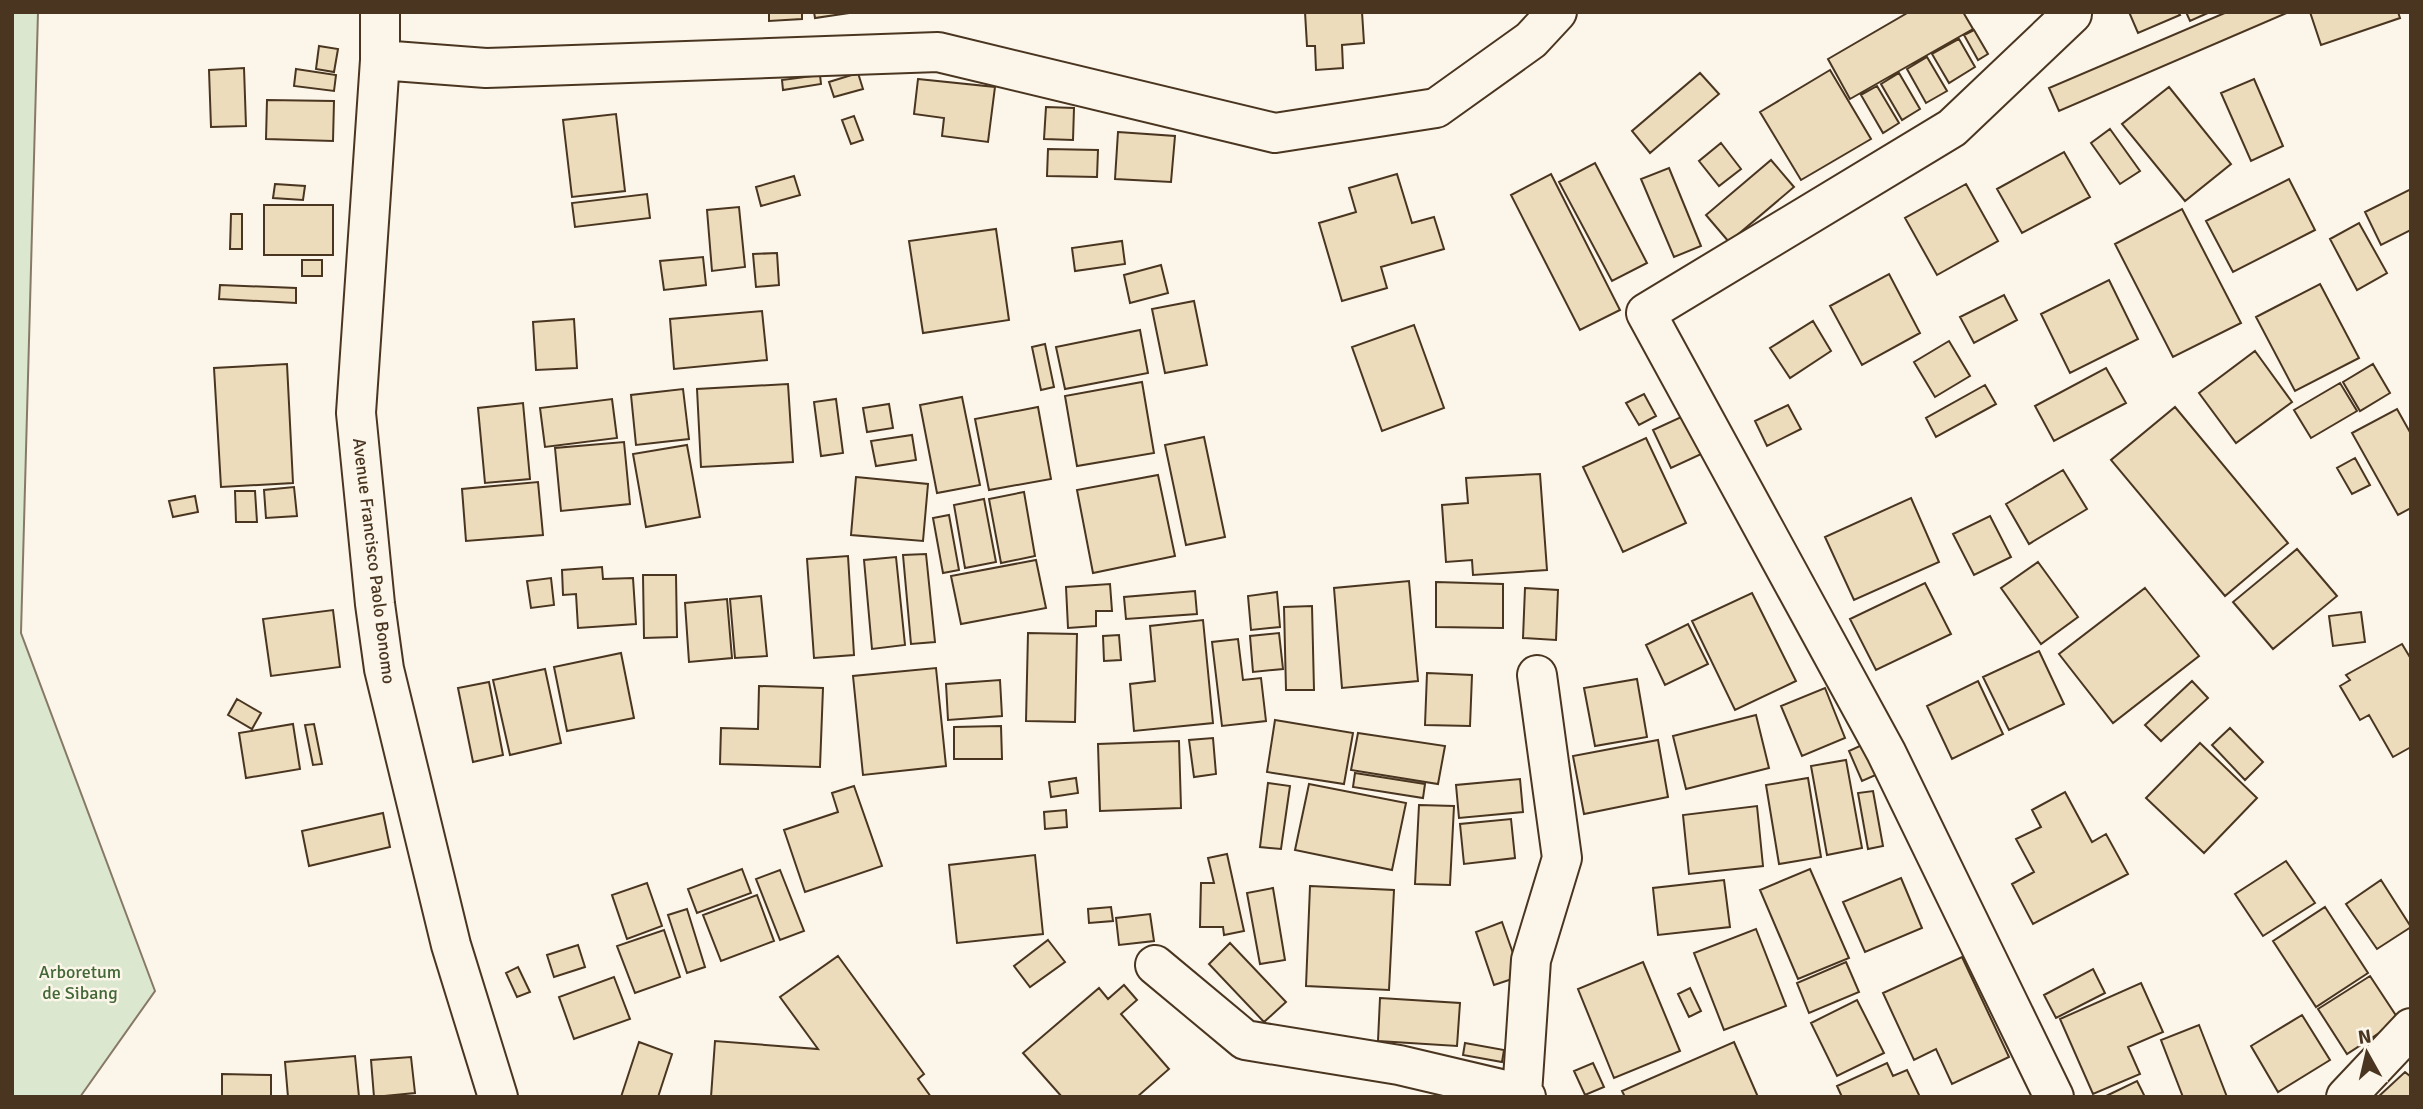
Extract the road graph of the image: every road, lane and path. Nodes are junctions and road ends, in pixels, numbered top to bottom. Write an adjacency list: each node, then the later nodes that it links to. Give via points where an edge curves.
1 (380, 12): 4 (street, Avenue Francisco Paolo Bonomo)
2 (1557, 12): 4 (street, via 1531,40 1436,108 1275,133 939,52 486,68)
3 (2072, 14): 10 (street, via 1952,128 1646,313 1886,752)
4 (380, 60): 9 (street, Avenue Francisco Paolo Bonomo, via 356,413 375,604 384,670 451,945)
5 (1537, 675): 8 (street, via 1562,858 1531,960)
6 (1155, 965): 8 (street, via 1245,1040 1399,1065)
7 (2411, 1028): 11 (street)
8 (1524, 1096)
9 (498, 1097)
10 (2054, 1097)
11 (2347, 1097)

